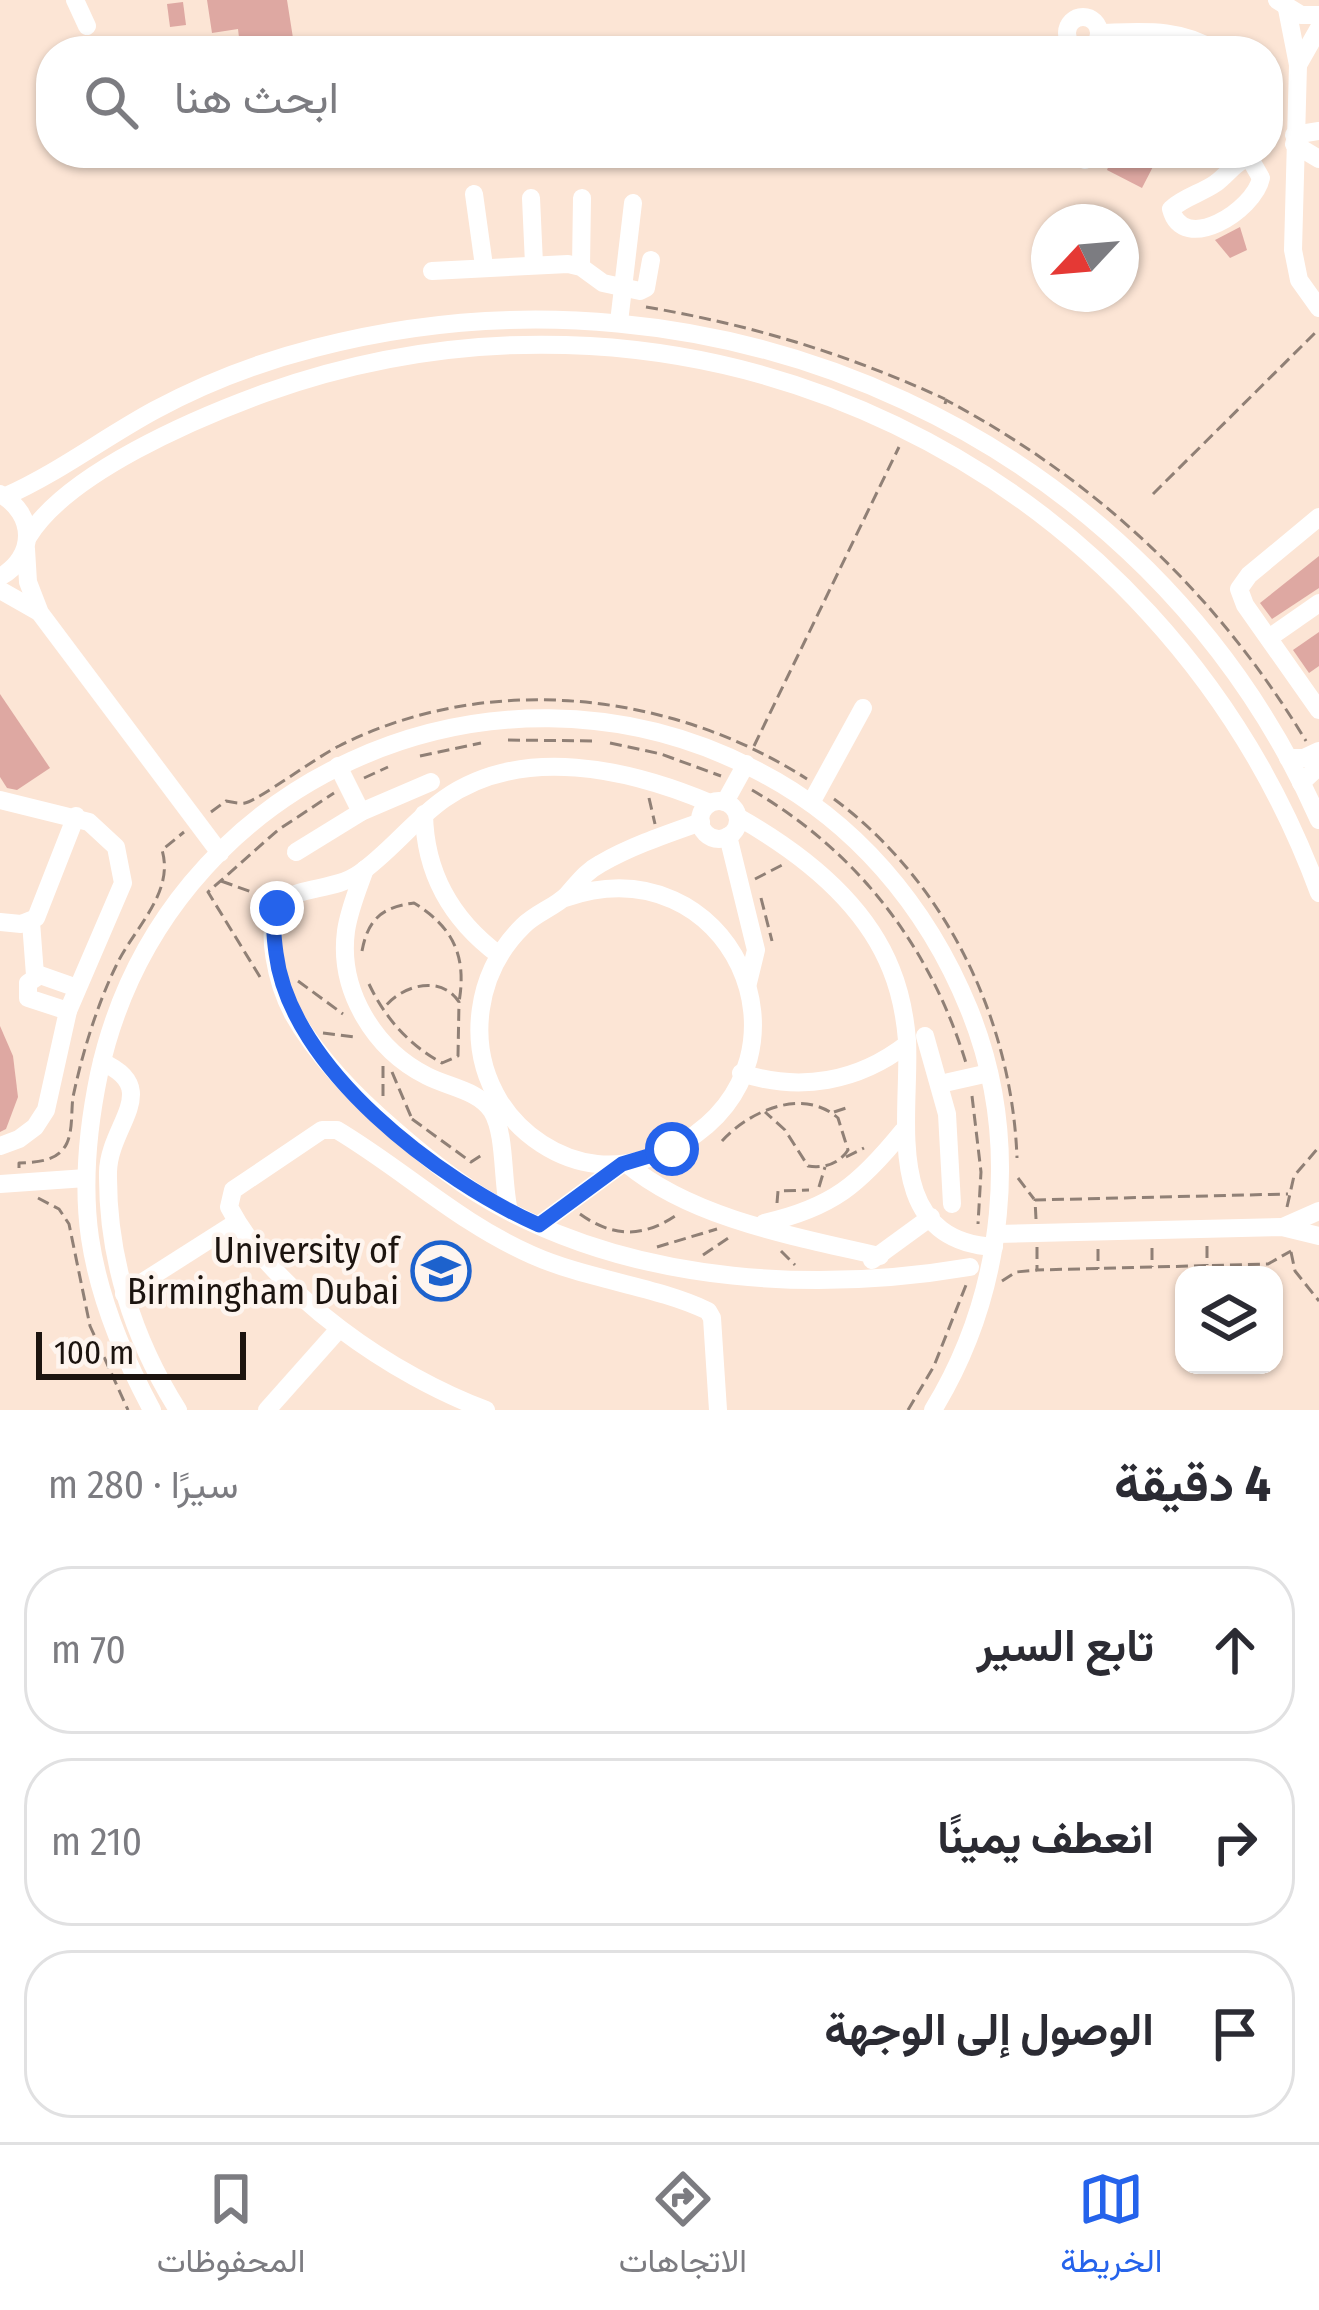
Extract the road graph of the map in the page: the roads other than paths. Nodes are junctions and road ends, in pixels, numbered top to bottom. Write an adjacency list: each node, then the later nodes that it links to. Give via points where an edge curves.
1 (75, 0): 6 (street)
2 (1266, 0): 3 (street)
3 (1281, 3): 5 (street); 12 (street)
4 (1083, 9): 8 (street); 9 (street)
5 (1319, 15)
6 (87, 26)
7 (1319, 28): 12 (street)
8 (1099, 33): 10 (street); 11 (street)
9 (1069, 36)
10 (1097, 36)
11 (1182, 36)
12 (1298, 65): 14 (street)
13 (1319, 131): 14 (street)
14 (1294, 140): 15 (street); 18 (street)
15 (1319, 159): 18 (street)
16 (1230, 168): 17 (street, via 1175,203 1177,223 1206,227 1246,205 1261,178)
17 (1256, 168)
18 (1294, 169): 29 (street, via 1295,265)
19 (474, 194): 25 (street)
20 (531, 198): 24 (street)
21 (582, 198): 26 (street)
22 (637, 204): 28 (street)
23 (651, 260): 28 (street, via 646,288)
24 (534, 264): 25 (street); 26 (street)
25 (484, 266): 27 (street)
26 (581, 267): 28 (street)
27 (432, 271)
28 (627, 290): 30 (street)
29 (1319, 308)
30 (619, 322): 31 (street, via 482,320 313,348 195,390); 45 (street, via 812,362 995,449 1080,509 1157,580 1228,664)
31 (3, 495): 33 (street, via 18,506)
32 (1319, 518): 38 (street, via 1243,581 1240,597)
33 (27, 543): 34 (street); 37 (street, via 28,582); 63 (street, via 50,508 98,475 214,413 339,371 537,346 705,361 804,388 914,433 1047,517 1107,568 1214,691 1262,767)
34 (0, 578)
35 (0, 590): 37 (street)
36 (1319, 603): 38 (street)
37 (40, 613): 61 (street)
38 (1269, 638): 40 (street)
39 (1319, 672): 40 (street)
40 (1300, 684): 42 (street)
41 (863, 708): 51 (street)
42 (1319, 710)
43 (1319, 751): 45 (street)
44 (749, 756): 46 (street, via 631,725 548,716 464,724); 51 (street); 53 (street)
45 (1288, 758): 49 (street)
46 (338, 766): 54 (street); 61 (street, via 266,811)
47 (1319, 766): 49 (street)
48 (430, 782): 54 (street)
49 (1301, 783): 57 (street)
50 (0, 785): 52 (street)
51 (816, 796): 75 (street, via 930,929)
52 (6, 802): 56 (street)
53 (724, 807): 55 (street, via 584,768 521,770 460,788); 58 (street); 59 (street, via 736,828); 72 (street, via 799,856 848,902 879,944)
54 (361, 812): 60 (street)
55 (424, 814): 62 (street); 67 (street, via 426,847 446,899)
56 (76, 816): 66 (street); 70 (street, via 116,848 123,884)
57 (1319, 820)
58 (701, 821): 59 (street, via 710,836); 64 (street, via 595,867)
59 (728, 836): 69 (street, via 756,950)
60 (296, 852)
61 (220, 853): 73 (street, via 163,921)
62 (365, 869): 83 (street, via 345,934 350,982 379,1039 424,1075 489,1108 498,1126); 83 (street, via 282,901 274,916 289,1005 338,1075 388,1124)
63 (1319, 893)
64 (565, 898): 67 (street, via 528,921); 69 (street, via 626,887 666,895 718,929)
65 (0, 922): 66 (street)
66 (31, 922): 68 (street)
67 (499, 955): 79 (street, via 479,1022 483,1062 499,1099 545,1146 582,1161)
68 (35, 975): 70 (street); 71 (street, via 26,996)
69 (748, 982): 74 (street, via 752,1019)
70 (77, 988): 71 (street)
71 (68, 1011): 78 (street, via 46,1110 19,1139)
72 (916, 1040): 74 (street, via 868,1069 824,1082); 76 (street); 77 (street)
73 (102, 1062): 80 (street); 97 (street, via 132,1087 108,1171)
74 (741, 1073): 79 (street, via 695,1135)
75 (989, 1073): 76 (street); 92 (street, via 1000,1181)
76 (940, 1084): 82 (street)
77 (903, 1131): 85 (street, via 910,1177); 87 (street, via 846,1193 782,1220)
78 (0, 1146)
79 (624, 1164): 87 (street, via 690,1204); 88 (street)
80 (86, 1178): 81 (street); 99 (street, via 98,1278)
81 (17, 1188)
82 (952, 1204)
83 (503, 1208): 88 (street); 90 (street)
84 (1319, 1211): 89 (street)
85 (931, 1217): 92 (street, via 955,1240); 93 (street)
86 (238, 1222): 90 (street, via 229,1207 232,1190 329,1129); 97 (street); 98 (street)
87 (750, 1222): 93 (street)
88 (541, 1226): 94 (street); 96 (street, via 680,1267)
89 (1285, 1227): 91 (street); 92 (street)
90 (485, 1233): 94 (street)
91 (1319, 1236)
92 (988, 1242): 95 (street)
93 (880, 1256): 96 (street)
94 (535, 1257): 103 (street, via 708,1311)
95 (975, 1277): 96 (street); 104 (street, via 966,1348)
96 (820, 1279)
97 (124, 1294): 100 (street)
98 (339, 1329): 101 (street); 102 (street, via 404,1372)
99 (152, 1410)
100 (178, 1410)
101 (267, 1410)
102 (486, 1410)
103 (718, 1410)
104 (933, 1410)

